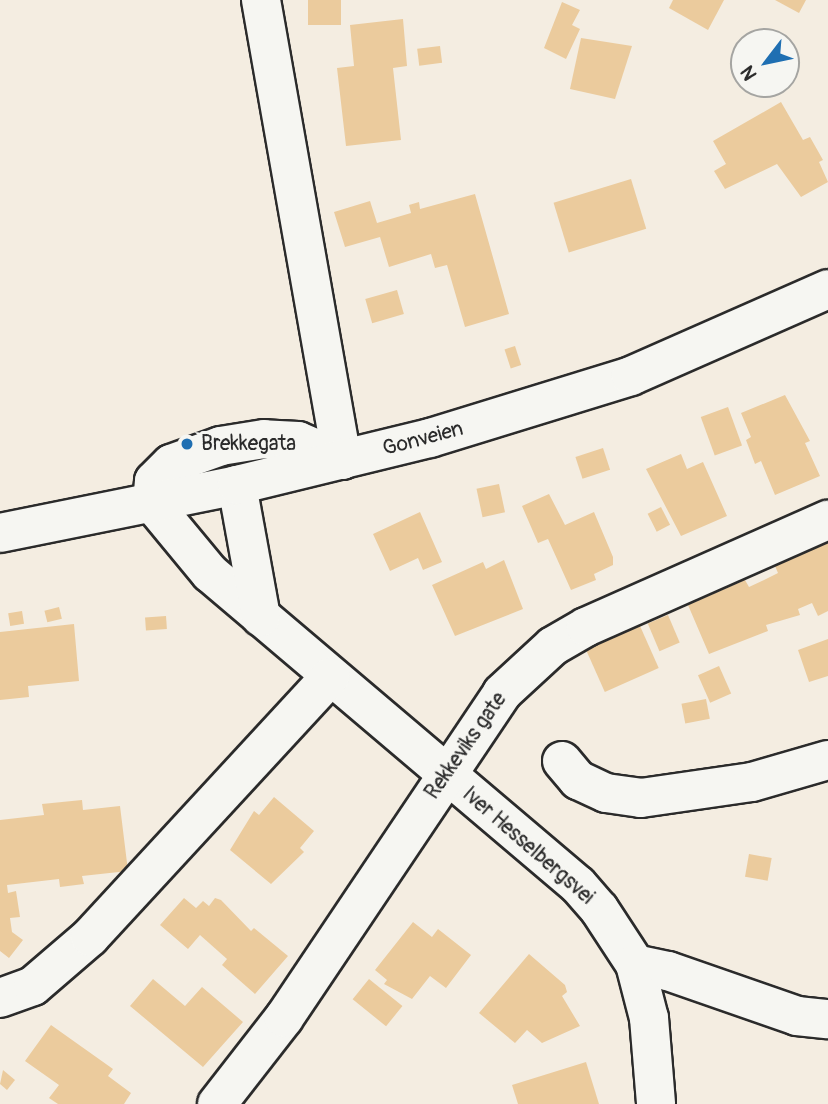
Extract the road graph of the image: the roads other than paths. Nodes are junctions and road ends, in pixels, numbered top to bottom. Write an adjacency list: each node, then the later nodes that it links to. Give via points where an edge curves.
1 (261, 0): 3 (street)
2 (828, 289): 3 (street, Gonveien, via 631,376)
3 (342, 460): 4 (street, Gonveien); 5 (street, via 298,441 264,439 221,446 171,464 154,481)
4 (237, 485): 5 (street, Gonveien); 8 (street)
5 (152, 503): 7 (street, Gonveien); 8 (street, Iver Hesselbergsvei, via 210,573)
6 (828, 520): 12 (street, Rekkeviks gate, via 553,646 502,693)
7 (0, 533)
8 (261, 617): 9 (street, Iver Hesselbergsvei)
9 (330, 677): 12 (street, Iver Hesselbergsvei); 14 (street, via 90,937 33,986)
10 (828, 760): 11 (street, via 752,782 641,798 606,793 578,780)
11 (562, 761)
12 (445, 773): 13 (street, Iver Hesselbergsvei, via 578,886); 16 (street, Rekkeviks gate, via 299,997)
13 (635, 964): 15 (street, via 785,1012); 17 (street, Iver Hesselbergsvei, via 649,1017)
14 (0, 998)
15 (828, 1019)
16 (217, 1104)
17 (656, 1104)

